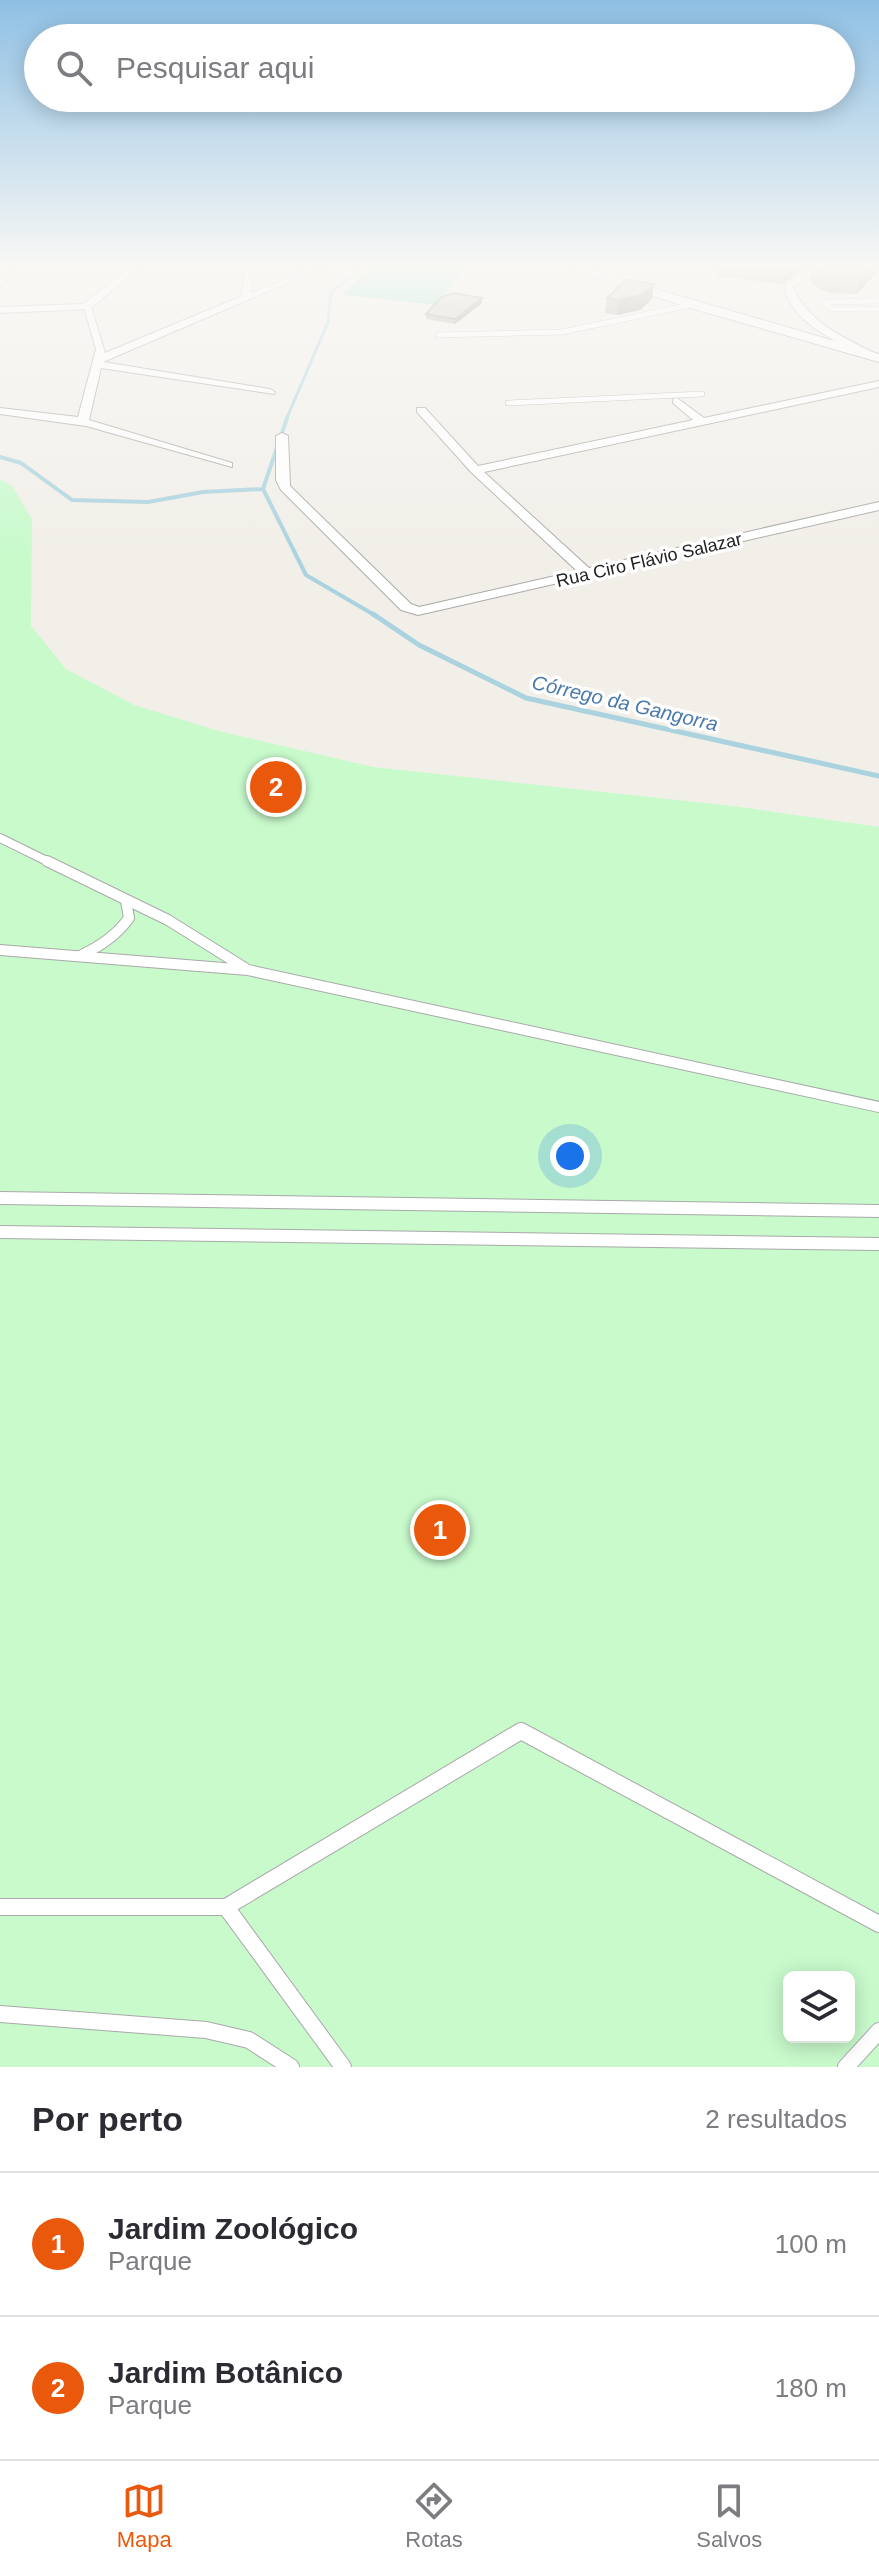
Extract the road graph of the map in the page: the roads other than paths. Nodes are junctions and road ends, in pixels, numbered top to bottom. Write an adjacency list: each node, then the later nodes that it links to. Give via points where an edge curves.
1 (97, 362): 3 (street); 9 (street)
2 (879, 384): 10 (street)
3 (270, 392)
4 (702, 394): 5 (lane)
5 (674, 398): 6 (lane); 10 (street)
6 (508, 403)
7 (421, 410): 13 (street)
8 (0, 411): 9 (street)
9 (83, 420): 12 (street)
10 (701, 421): 13 (street)
11 (282, 436): 15 (street, Rua Ciro Flávio Salazar, via 285,487 406,607 418,611)
12 (228, 465)
13 (475, 470): 15 (street)
14 (879, 506): 15 (street, Rua Ciro Flávio Salazar)
15 (589, 575)
16 (0, 838): 17 (lane)
17 (126, 901): 19 (lane, via 129,918 121,930); 20 (lane, via 168,920)
18 (0, 950): 19 (lane)
19 (79, 956): 20 (lane)
20 (248, 970): 21 (lane)
21 (879, 1107)
22 (0, 1198): 23 (lane)
23 (879, 1211)
24 (0, 1232): 25 (lane)
25 (879, 1244)
26 (0, 1907): 27 (lane)
27 (226, 1907): 28 (lane, via 521,1731); 32 (lane)
28 (879, 1924)
29 (0, 2014): 31 (lane, via 206,2030 249,2040)
30 (879, 2031): 33 (lane)
31 (291, 2067)
32 (343, 2067)
33 (846, 2067)

